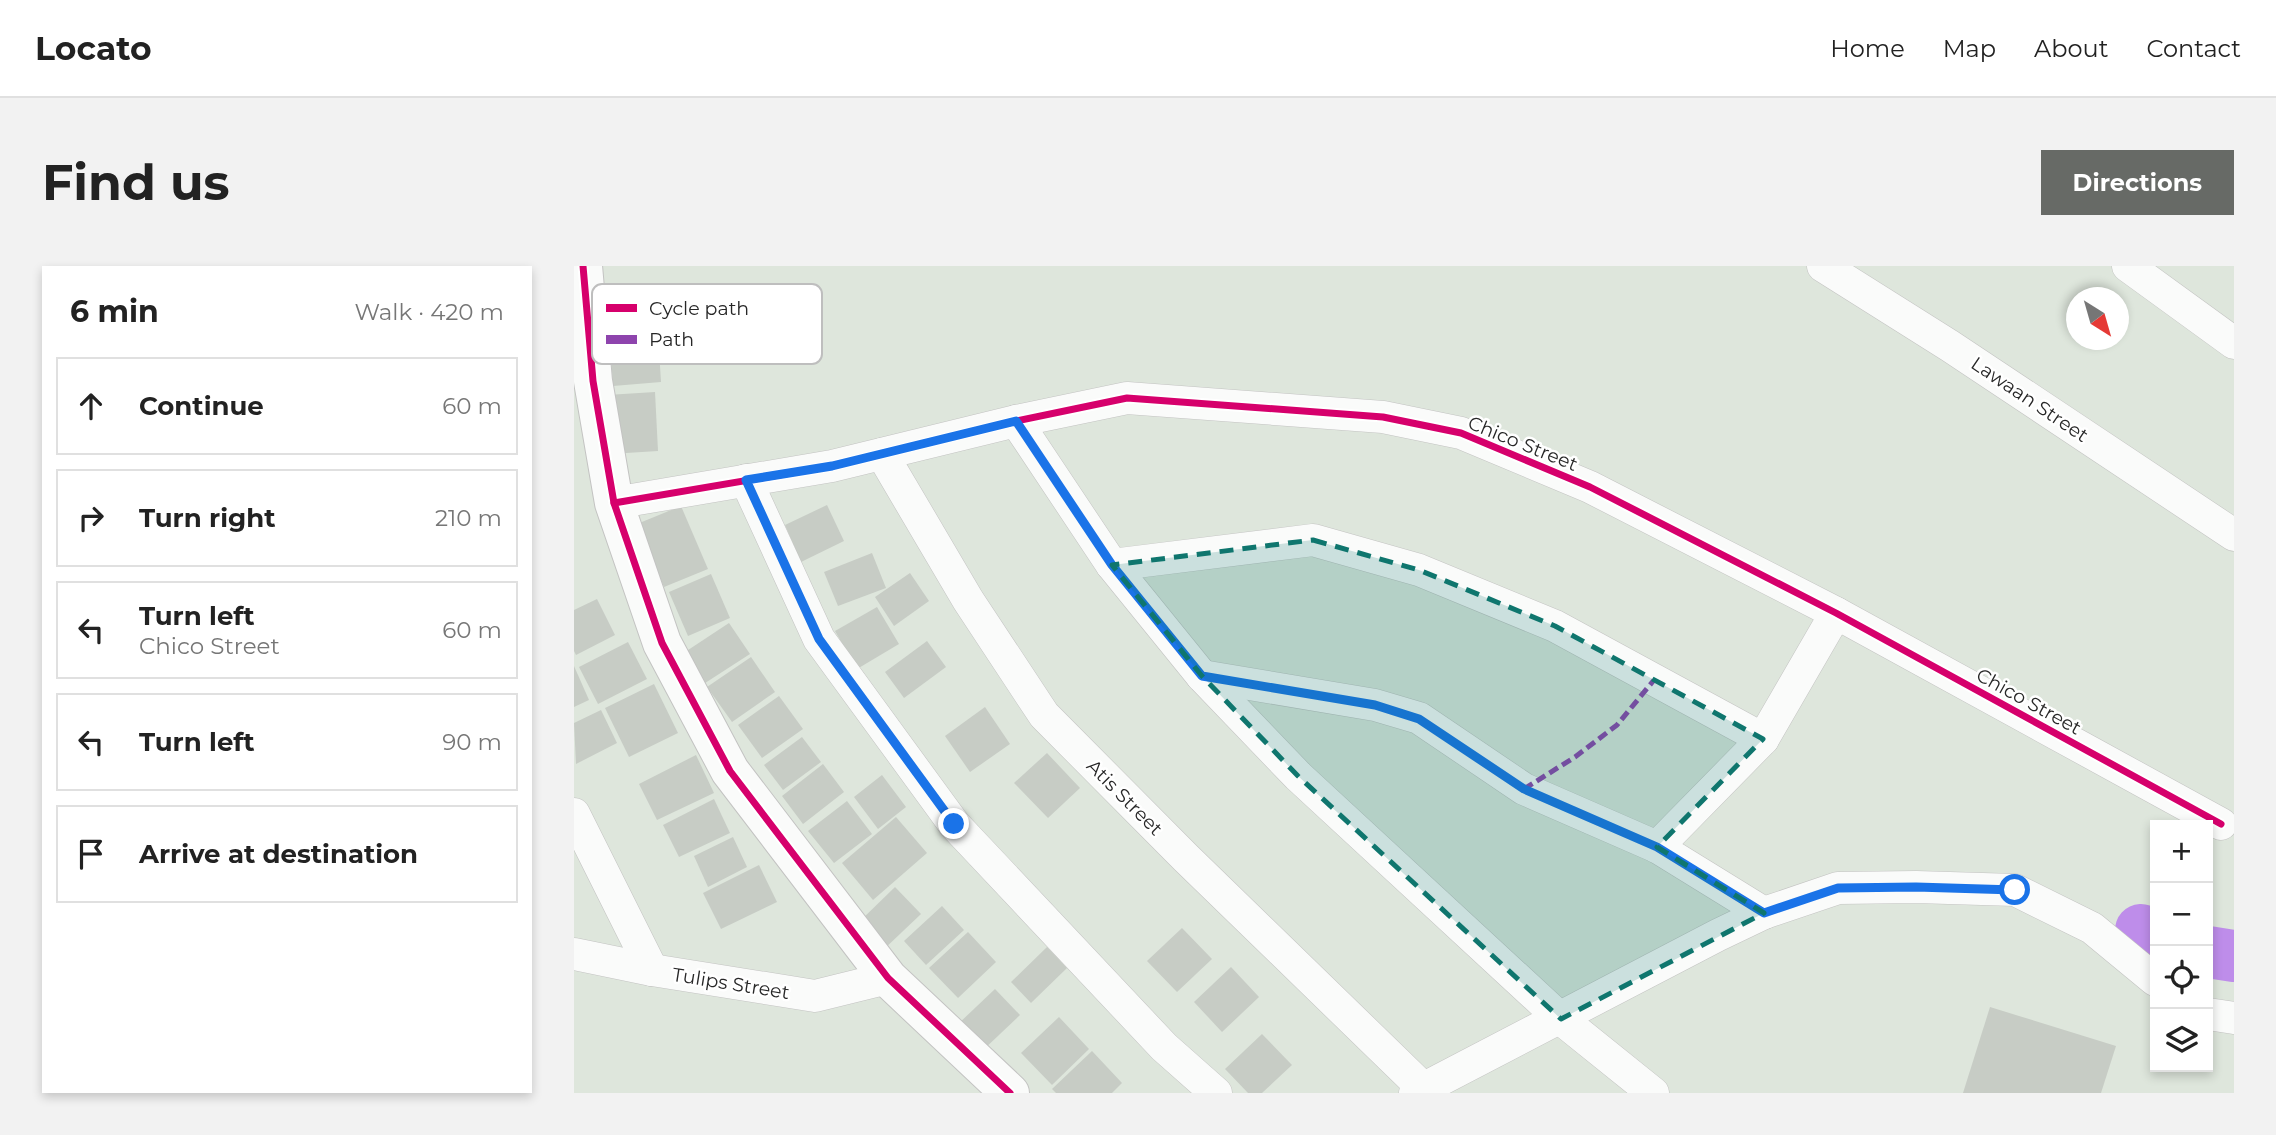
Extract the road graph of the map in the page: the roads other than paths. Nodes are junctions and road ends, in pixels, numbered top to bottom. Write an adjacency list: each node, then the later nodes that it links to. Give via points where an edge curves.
1 (583, 266): 5 (street)
2 (1823, 266): 10 (street, Lawaan Street)
3 (2128, 266): 4 (street)
4 (2234, 343)
5 (583, 378): 9 (street)
6 (1016, 421): 7 (street, Chico Street); 11 (street); 12 (street, Chico Street, via 1127,398 1383,417 1461,433 1590,487)
7 (882, 454): 8 (street, Chico Street); 26 (street, Atis Street, via 968,600 1044,716)
8 (746, 480): 9 (street, Chico Street); 28 (street, via 819,639 954,824 1164,1047)
9 (614, 503): 22 (street, via 662,643 730,771)
10 (2234, 536)
11 (1112, 565): 13 (street); 14 (street, via 1313,540 1419,570 1555,626)
12 (1836, 613): 14 (street); 16 (street, Chico Street)
13 (1202, 676): 17 (street, via 1375,705 1419,719 1524,789); 25 (street, via 1298,775)
14 (1763, 739): 17 (street)
15 (574, 814): 20 (street)
16 (2221, 824)
17 (1657, 847): 18 (street)
18 (1764, 913): 21 (street, via 1838,888 2015,890 2092,928); 25 (street)
19 (574, 954): 20 (street, Tulips Street)
20 (652, 970): 22 (street, Tulips Street, via 816,996)
21 (2150, 976)
22 (888, 978): 27 (street)
23 (2213, 1015): 24 (street)
24 (2234, 1018)
25 (1561, 1019): 26 (street); 29 (street)
26 (1422, 1092)
27 (1010, 1093)
28 (1216, 1093)
29 (1653, 1093)

